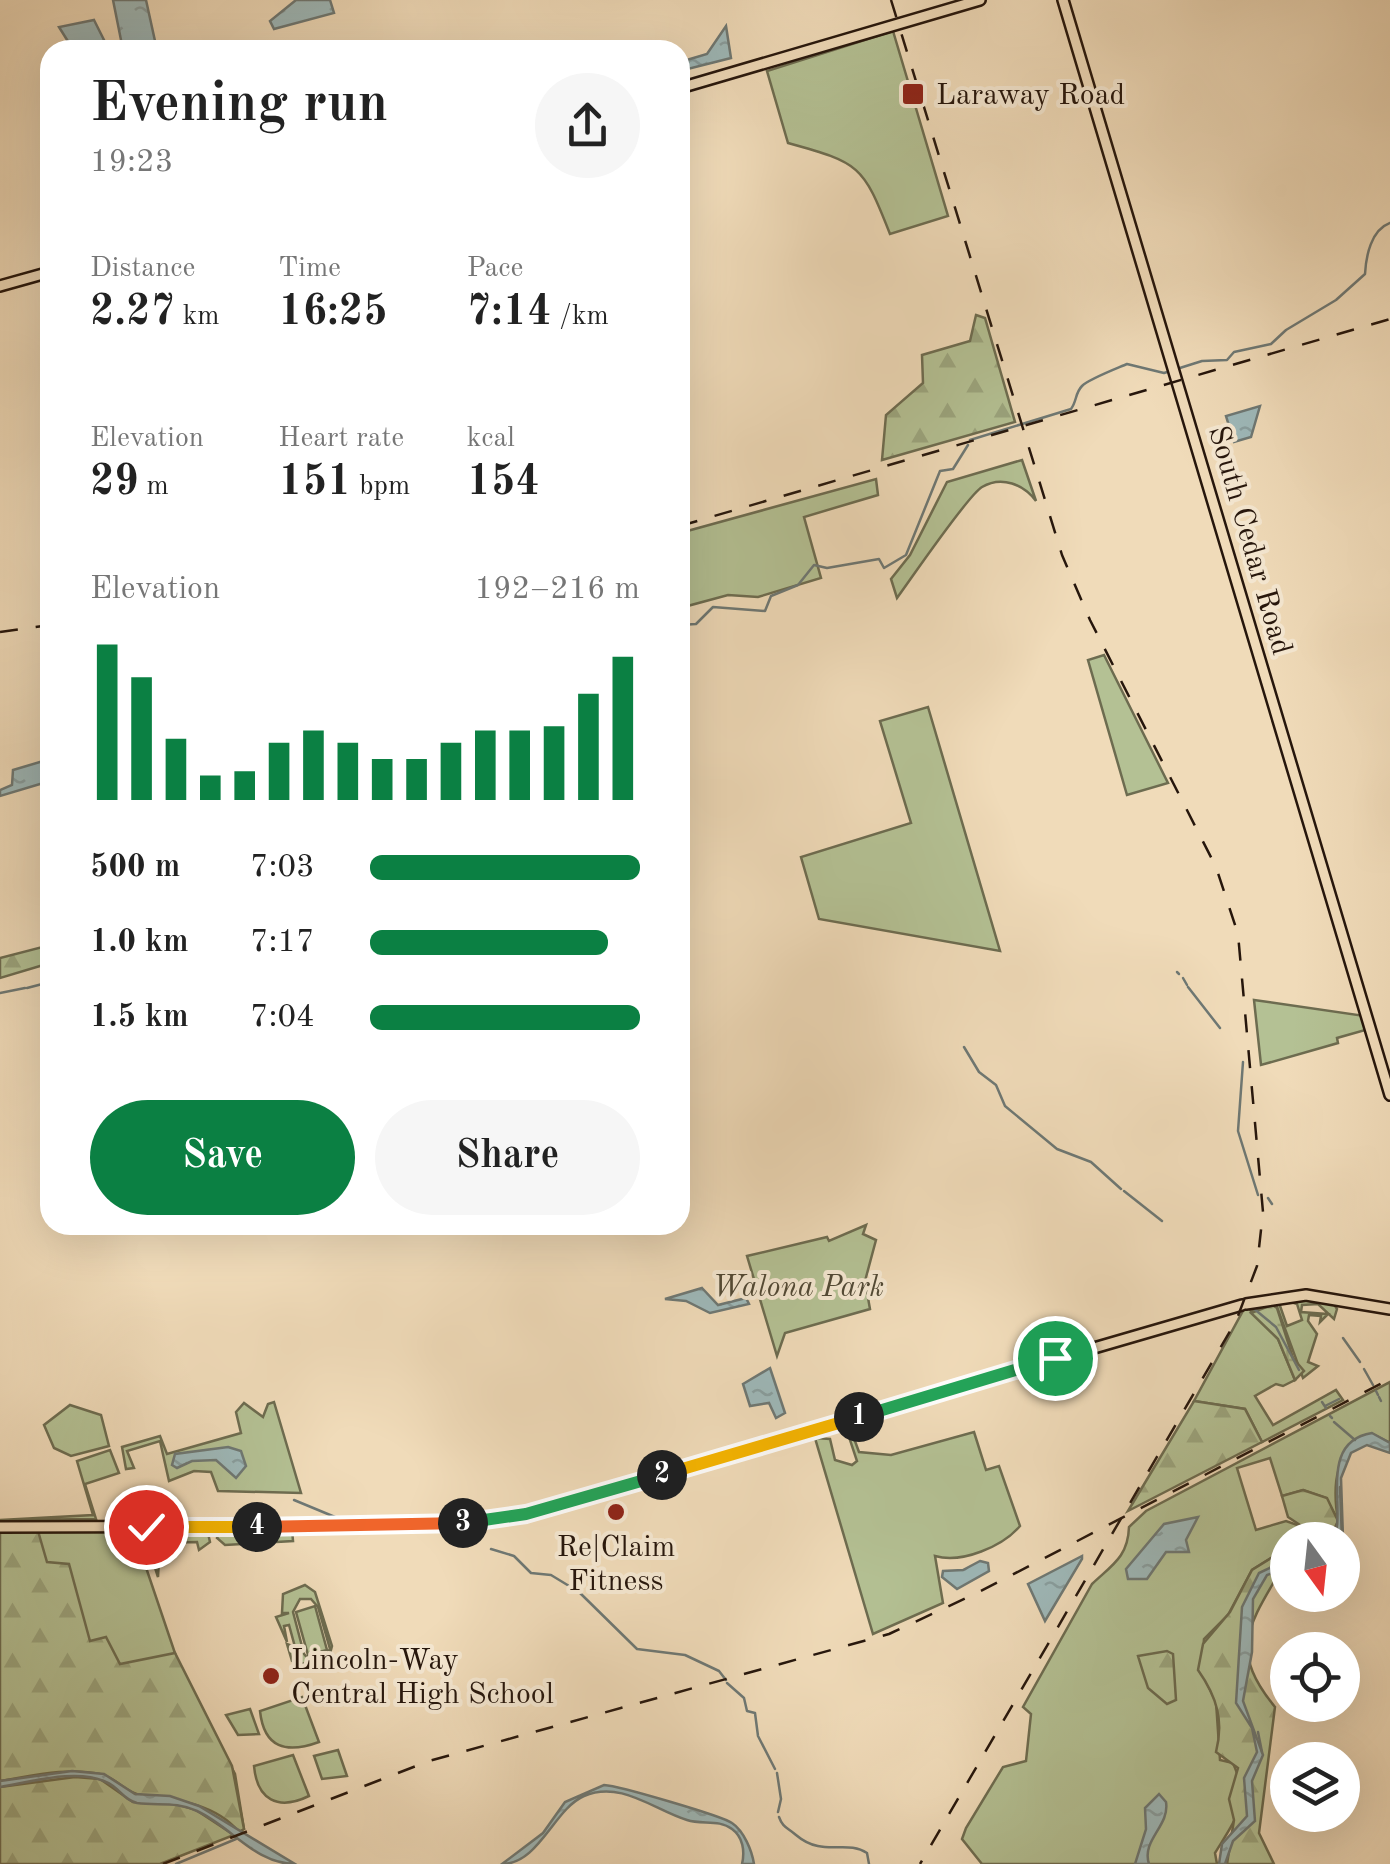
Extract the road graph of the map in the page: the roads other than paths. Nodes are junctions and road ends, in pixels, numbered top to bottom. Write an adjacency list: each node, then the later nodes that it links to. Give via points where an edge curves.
1 (980, 0): 3 (main road)
2 (1063, 0): 6 (main road, South Cedar Road)
3 (690, 85)
4 (40, 275): 5 (main road)
5 (0, 286)
6 (1390, 1095)
7 (1390, 1308): 8 (main road, via 1306,1295 1244,1305 526,1514 464,1523)
8 (0, 1524)

